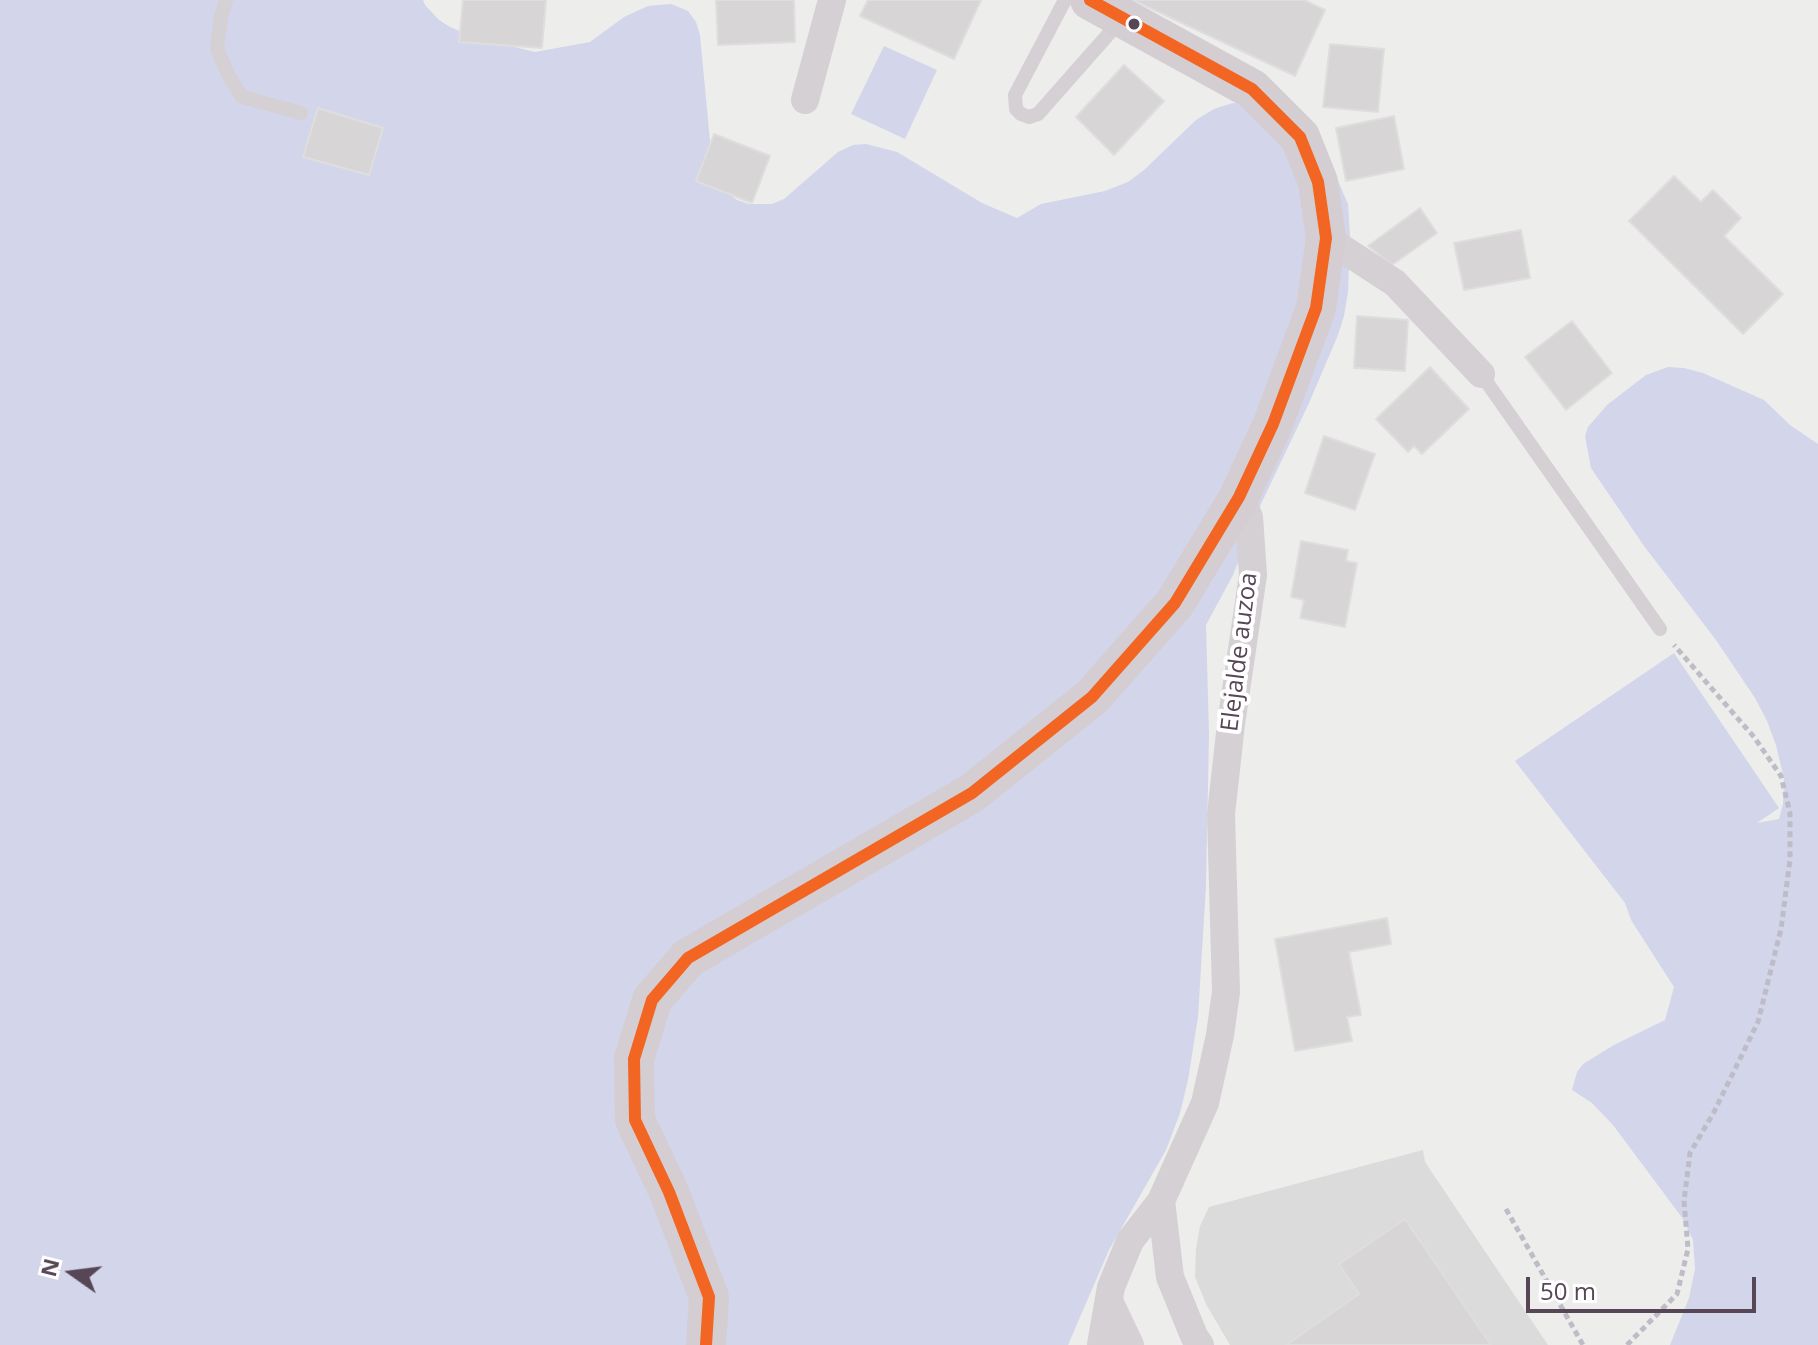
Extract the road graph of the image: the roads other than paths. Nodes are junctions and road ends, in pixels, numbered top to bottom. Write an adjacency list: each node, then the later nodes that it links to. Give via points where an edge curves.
1 (226, 0): 6 (lane, via 217,49 242,97)
2 (832, 0): 5 (street)
3 (1065, 0): 4 (lane, via 1015,95 1016,109 1029,117 1045,108)
4 (1106, 9): 7 (street, via 1252,89 1300,137 1318,182)
5 (805, 100)
6 (301, 113)
7 (1326, 238): 8 (street, via 1395,283); 9 (street, via 1316,308)
8 (1481, 374): 10 (lane)
9 (1239, 497): 11 (street, Elejalde auzoa, via 1249,517 1253,575 1221,814 1226,992 1205,1103); 13 (street, via 1175,603 1092,697 972,793 688,958 652,1000 634,1059 635,1120 709,1297)
10 (1660, 629)
11 (1161, 1201): 12 (street, Elejalde auzoa, via 1130,1241); 16 (street, via 1170,1277)
12 (1109, 1301): 14 (street, Elejalde auzoa); 15 (street)
13 (706, 1345)
14 (1101, 1345)
15 (1130, 1345)
16 (1200, 1345)

